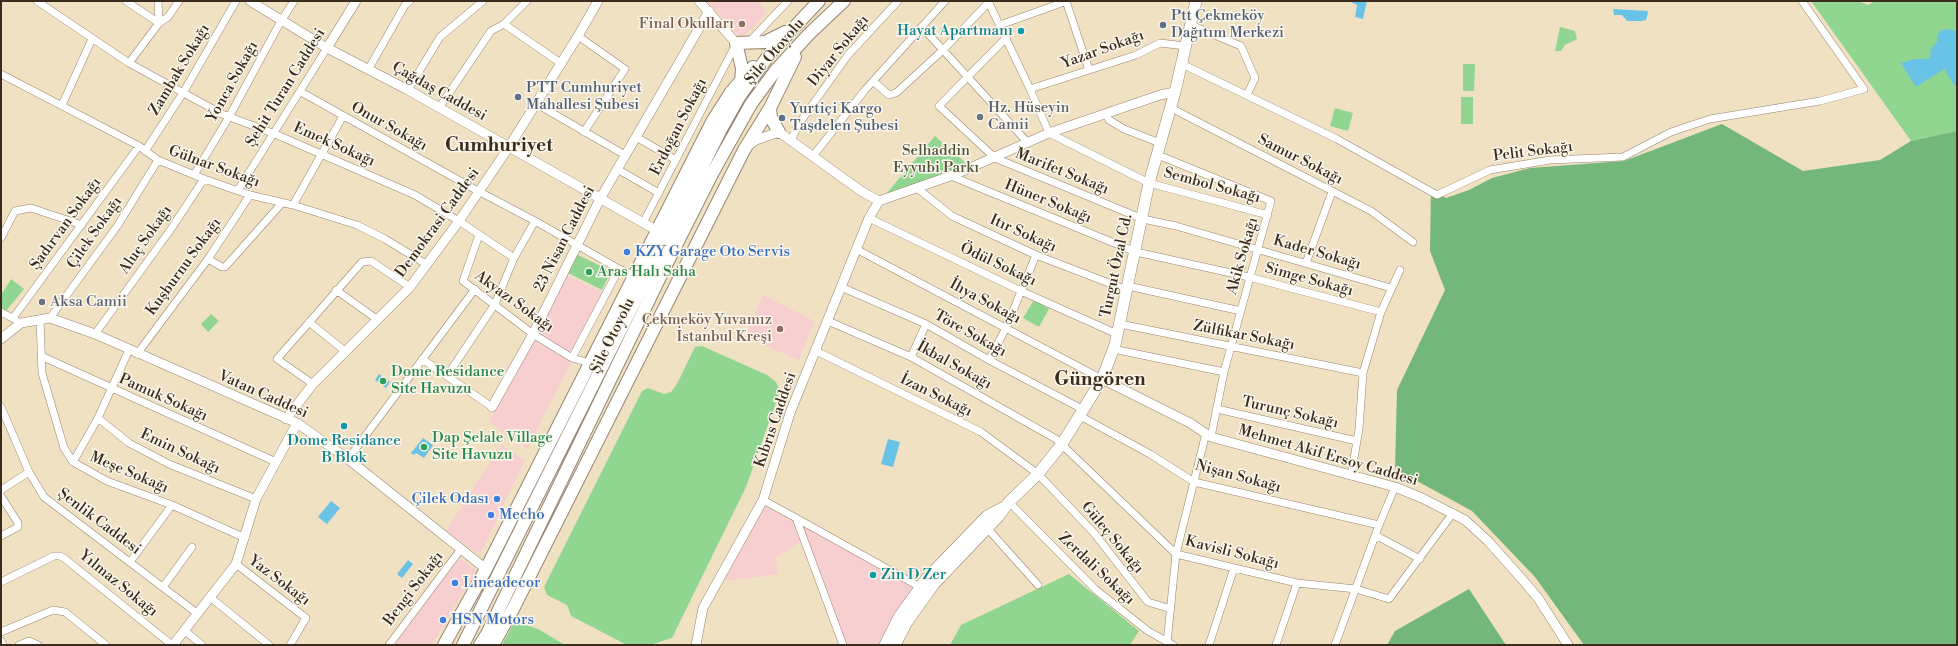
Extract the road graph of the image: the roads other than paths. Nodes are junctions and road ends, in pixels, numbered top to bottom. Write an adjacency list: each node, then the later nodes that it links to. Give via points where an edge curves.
1 (37, 1): 34 (street, Emek Sokağı)
2 (126, 1): 26 (street)
3 (158, 1): 26 (street)
4 (179, 1): 26 (street, via 168,17)
5 (236, 1): 53 (street, Zambak Sokağı)
6 (250, 1): 24 (street, Çağdaş Caddesi)
7 (294, 1): 24 (street, Yonca Sokağı)
8 (356, 1): 37 (street, Şehit Turan Caddesi)
9 (410, 1): 43 (street, via 405,5)
10 (483, 1): 50 (street, via 440,37)
11 (526, 1): 27 (street)
12 (598, 1): 32 (street, Demokrasi Caddesi)
13 (699, 1): 23 (street)
14 (788, 1): 35 (street, Erdoğan Sokağı)
15 (819, 1): 25 (highway, Şile Otoyolu)
16 (844, 1): 31 (highway, Şile Otoyolu)
17 (898, 1): 69 (street, Diyar Sokağı, via 848,55 798,125)
18 (945, 1): 30 (street)
19 (1066, 1): 28 (street); 44 (street)
20 (1196, 1): 29 (main road, Turgut Özal Cd.)
21 (1802, 1): 54 (street, Pelit Sokağı, via 1864,89 1820,101 1710,119 1671,132 1623,157 1550,160 1490,170 1437,195 1337,139)
22 (989, 2): 28 (street); 38 (street)
23 (709, 11): 35 (street); 68 (street, 23 Nisan Caddesi)
24 (281, 21): 37 (street, Çağdaş Caddesi); 63 (street, Yonca Sokağı)
25 (801, 21): 35 (highway, via 774,39); 39 (highway, Şile Otoyolu)
26 (159, 23): 40 (street)
27 (504, 24): 41 (street); 58 (street, via 491,31)
28 (1000, 25): 33 (street)
29 (1191, 25): 36 (main road, Turgut Özal Cd.); 54 (street, via 1241,46 1255,78)
30 (922, 27): 38 (street); 48 (street)
31 (809, 34): 59 (highway); 225 (highway, Şile Otoyolu, via 776,70 751,104 714,172 663,270)
32 (578, 36): 41 (street, Demokrasi Caddesi); 64 (street, via 625,69)
33 (1006, 38): 46 (street); 49 (street)
34 (92, 39): 40 (street, Emek Sokağı); 57 (street)
35 (742, 43): 47 (highway); 81 (street, Erdoğan Sokağı)
36 (1186, 46): 42 (main road, Turgut Özal Cd.); 44 (street, Yazar Sokağı, via 1160,42 1136,55)
37 (327, 48): 43 (street, Çağdaş Caddesi); 51 (street, Şehit Turan Caddesi)
38 (943, 50): 46 (street); 48 (street, via 894,95 889,95)
39 (771, 52): 47 (highway); 55 (highway, Şile Otoyolu)
40 (129, 63): 53 (street, Emek Sokağı)
41 (562, 64): 56 (street, Demokrasi Caddesi)
42 (1182, 64): 52 (main road, Turgut Özal Cd.); 54 (street, Pelit Sokağı)
43 (368, 70): 50 (street, Çağdaş Caddesi)
44 (1089, 70): 49 (street, Yazar Sokağı)
45 (1, 74): 57 (street, Gülnar Sokağı)
46 (967, 76): 70 (street); 79 (street, Marifet Sokağı, via 938,106)
47 (741, 80): 55 (highway); 104 (highway, via 712,122)
48 (873, 81): 77 (street)
49 (1030, 89): 66 (street)
50 (408, 90): 58 (street, Çağdaş Caddesi)
51 (301, 92): 62 (street, Onur Sokağı); 67 (street, Şehit Turan Caddesi)
52 (1175, 92): 60 (main road, Turgut Özal Cd.); 61 (street)
53 (183, 93): 63 (street, Emek Sokağı); 73 (street, Zambak Sokağı)
54 (1247, 95)
55 (739, 97): 224 (highway, Şile Otoyolu, via 679,211)
56 (535, 103): 64 (street); 72 (street, Demokrasi Caddesi)
57 (62, 105): 73 (street, Gülnar Sokağı)
58 (439, 108): 72 (street, Çağdaş Caddesi)
59 (770, 108): 65 (highway, via 771,118); 74 (highway)
60 (1171, 108): 71 (main road, Turgut Özal Cd.); 90 (street, Samur Sokağı)
61 (1106, 114): 66 (street); 71 (street, via 1109,120 1124,129)
62 (343, 116): 75 (street); 89 (street, Onur Sokağı)
63 (229, 117): 67 (street, Emek Sokağı); 83 (street, Yonca Sokağı)
64 (584, 132): 76 (street)
65 (779, 132): 69 (street); 74 (street, via 756,140)
66 (1048, 133): 70 (street); 86 (street, Sembol Sokağı)
67 (275, 134): 75 (street, Emek Sokağı); 88 (street, Şehit Turan Caddesi)
68 (636, 138): 76 (street, 23 Nisan Caddesi); 81 (street)
69 (792, 142): 77 (street)
70 (1028, 143): 79 (street)
71 (1160, 143): 78 (main road, Turgut Özal Cd.)
72 (509, 147): 89 (street, Demokrasi Caddesi); 93 (street, Çağdaş Caddesi)
73 (142, 148): 80 (street, Gülnar Sokağı); 103 (street, Şadırvan Sokağı)
74 (744, 150): 226 (highway, via 513,609)
75 (321, 153): 96 (street); 100 (street, Emek Sokağı, via 415,195)
76 (625, 155): 82 (street, 23 Nisan Caddesi)
77 (813, 156): 94 (street, via 860,191)
78 (1158, 156): 86 (main road, Turgut Özal Cd.); 97 (street, Akik Sokağı, via 1271,201)
79 (995, 158): 84 (street); 99 (street, Marifet Sokağı)
80 (158, 160): 83 (street, Gülnar Sokağı); 133 (street, Çilek Sokağı, via 118,225)
81 (676, 160): 91 (street, Erdoğan Sokağı)
82 (618, 169): 91 (street); 93 (street, 23 Nisan Caddesi)
83 (194, 175): 85 (street, Gülnar Sokağı)
84 (951, 176): 87 (street); 111 (street, Hüner Sokağı)
85 (204, 179): 88 (street, Gülnar Sokağı); 142 (street, Aluç Sokağı)
86 (1149, 183): 97 (street, Sembol Sokağı); 99 (main road, Turgut Özal Cd.)
87 (917, 188): 94 (street); 112 (street, Itır Sokağı, via 952,216)
88 (238, 190): 92 (street, Gülnar Sokağı)
89 (478, 191): 100 (street, Demokrasi Caddesi); 101 (street, Onur Sokağı)
90 (1332, 192): 107 (street, Samur Sokağı, via 1371,211); 115 (street)
91 (659, 193): 102 (street, Erdoğan Sokağı)
92 (250, 195): 95 (street, Gülnar Sokağı); 114 (street, Kuşburnu Sokağı)
93 (600, 199): 102 (street, Çağdaş Caddesi); 108 (street, 23 Nisan Caddesi)
94 (879, 201): 98 (street, Kıbrıs Caddesi)
95 (282, 203): 96 (street, Gülnar Sokağı); 114 (street, via 225,267)
96 (293, 205): 116 (street, Gülnar Sokağı, via 357,225)
97 (1268, 215): 109 (street, Akik Sokağı)
98 (869, 218): 110 (street, Kıbrıs Caddesi); 127 (street, Ödül Sokağı)
99 (1143, 219): 109 (street, Kader Sokağı); 111 (main road, Turgut Özal Cd.)
100 (459, 221): 105 (street, Emek Sokağı); 116 (street, Demokrasi Caddesi)
101 (535, 221): 108 (street, Onur Sokağı); 113 (street)
102 (643, 223): 104 (street, Çağdaş Caddesi)
103 (82, 225): 106 (street, via 31,208 15,212); 132 (street, Şadırvan Sokağı)
104 (656, 230): 119 (highway)
105 (479, 235): 113 (street, Emek Sokağı); 125 (street, Akyazı Sokağı, via 463,281)
106 (1, 238)
107 (1413, 242)
108 (577, 246): 117 (street, Onur Sokağı); 143 (street, 23 Nisan Caddesi)
109 (1258, 248): 115 (street, Kader Sokağı); 120 (street, Akik Sokağı)
110 (856, 249): 122 (street, Kıbrıs Caddesi); 140 (street, İhya Sokağı)
111 (1136, 252): 120 (street, Simge Sokağı); 123 (main road, Turgut Özal Cd.)
112 (1036, 255): 123 (street, Itır Sokağı); 127 (street)
113 (514, 258): 128 (street)
114 (208, 259): 148 (street, Kuşburnu Sokağı)
115 (1306, 263): 124 (street, Kader Sokağı)
116 (426, 264): 121 (street, Demokrasi Caddesi)
117 (618, 269): 119 (street, Onur Sokağı); 152 (street)
118 (1400, 270): 124 (street)
119 (634, 275): 155 (highway)
120 (1249, 277): 130 (street, Akik Sokağı); 131 (street, Simge Sokağı)
121 (410, 287): 126 (street, via 371,261 366,261 362,262); 135 (street, Demokrasi Caddesi)
122 (841, 287): 136 (street, Kıbrıs Caddesi); 139 (street, Töre Sokağı)
123 (1127, 288): 130 (street, Itır Sokağı); 141 (main road, Turgut Özal Cd.)
124 (1391, 288): 131 (street)
125 (475, 289): 128 (street, Akyazı Sokağı); 153 (street)
126 (336, 290): 135 (street); 137 (street)
127 (1021, 291): 140 (street); 141 (street, Ödül Sokağı)
128 (495, 304): 143 (street, Akyazı Sokağı); 158 (street)
129 (1, 312): 132 (street)
130 (1241, 312): 145 (street, Akik Sokağı)
131 (1381, 312): 157 (street)
132 (13, 318): 138 (street)
133 (50, 318): 134 (street, Vatan Caddesi); 142 (street, Vatan Caddesi)
134 (40, 319): 138 (street, Vatan Caddesi); 150 (street, Meşe Sokağı)
135 (378, 320): 149 (street, Demokrasi Caddesi)
136 (828, 320): 147 (street, Kıbrıs Caddesi); 151 (street, İkbal Sokağı)
137 (309, 322): 149 (street); 160 (street, via 277,359)
138 (21, 323): 144 (street, Vatan Caddesi)
139 (926, 324): 151 (street); 154 (street, Töre Sokağı)
140 (1006, 328): 154 (street); 159 (street, İhya Sokağı)
141 (1118, 329): 145 (street, Zülfikar Sokağı); 146 (main road, Turgut Özal Cd.)
142 (95, 334): 148 (street, Vatan Caddesi)
143 (533, 334): 152 (street, Akyazı Sokağı); 163 (street, 23 Nisan Caddesi)
144 (1, 339)
145 (1232, 346): 156 (street, Akik Sokağı); 157 (street, Zülfikar Sokağı)
146 (1113, 349): 156 (street); 159 (main road, Turgut Özal Cd.)
147 (816, 351): 176 (street, İzan Sokağı, via 981,432); 183 (street, Kıbrıs Caddesi, via 790,413)
148 (133, 352): 161 (street, Kuşburnu Sokağı); 167 (street, Vatan Caddesi)
149 (346, 352): 160 (street, Demokrasi Caddesi)
150 (40, 356): 161 (street, Pamuk Sokağı); 173 (street, Meşe Sokağı, via 42,373 64,448)
151 (911, 356): 171 (street, İkbal Sokağı)
152 (572, 358): 155 (street, Akyazı Sokağı)
153 (422, 359): 158 (street, 23 Nisan Caddesi); 172 (street)
154 (989, 360): 165 (street, Töre Sokağı)
155 (590, 363): 200 (highway)
156 (1224, 372): 164 (street, Akik Sokağı)
157 (1363, 373): 170 (street)
158 (447, 376): 163 (street, 23 Nisan Caddesi)
159 (1102, 380): 165 (main road, Turgut Özal Cd.); 169 (street, Mehmet Akif Ersoy Caddesi)
160 (313, 384): 167 (street, Demokrasi Caddesi)
161 (111, 389): 166 (street, Kuşburnu Sokağı); 174 (street, Pamuk Sokağı)
162 (1, 407): 175 (street, Şenlik Caddesi)
163 (492, 407)
164 (1218, 410): 169 (street, Akik Sokağı); 170 (street, Turunç Sokağı)
165 (1082, 413): 171 (main road, Turgut Özal Cd.); 178 (street, Nişan Sokağı)
166 (98, 418): 173 (street, Kuşburnu Sokağı); 182 (street, Emin Sokağı, via 129,443 169,464)
167 (286, 418): 168 (street, Vatan Caddesi)
168 (297, 423): 172 (street, Vatan Caddesi); 174 (street)
169 (1209, 435): 177 (street, Mehmet Akif Ersoy Caddesi); 178 (street, Akik Sokağı)
170 (1357, 441): 177 (street)
171 (1062, 444): 176 (main road, Turgut Özal Cd.); 195 (street, Kavisli Sokağı)
172 (348, 459): 194 (street, Vatan Caddesi)
173 (73, 462): 185 (street, Meşe Sokağı, via 107,481)
174 (276, 462): 182 (street)
175 (30, 472): 180 (street); 197 (street, Şenlik Caddesi, via 44,498)
176 (1038, 474): 184 (main road, Turgut Özal Cd.); 208 (street, Güleç Sokağı, via 1094,533 1148,602)
177 (1351, 476): 179 (street, Mehmet Akif Ersoy Caddesi)
178 (1194, 482): 188 (street, Nişan Sokağı); 195 (street, Akik Sokağı)
179 (1395, 487): 186 (street, Mehmet Akif Ersoy Caddesi); 188 (street)
180 (1, 490)
181 (1, 496): 190 (street, via 18,523 18,527)
182 (256, 499): 192 (street)
183 (764, 500): 187 (street); 227 (street, Kıbrıs Caddesi, via 703,608)
184 (1007, 504): 189 (main road); 205 (main road, via 987,516 943,559); 213 (street, Zerdali Sokağı, via 1096,590 1148,631)
185 (172, 505): 192 (street, Meşe Sokağı); 197 (street)
186 (1453, 514): 196 (street); 234 (street, Mehmet Akif Ersoy Caddesi, via 1465,520 1488,541 1521,578 1538,598)
187 (796, 518): 205 (street); 228 (street)
188 (1379, 525): 191 (street)
189 (987, 528): 203 (street); 230 (main road, via 934,584 907,622)
190 (1, 536)
191 (1376, 536): 196 (street); 206 (street)
192 (245, 538): 198 (street)
193 (192, 547): 204 (street)
194 (461, 549): 200 (street, Vatan Caddesi); 222 (street, Bengi Sokağı)
195 (1176, 554): 199 (street, Kavisli Sokağı); 208 (street, Akik Sokağı)
196 (1420, 559): 206 (street, Kavisli Sokağı, via 1389,599)
197 (130, 562): 204 (street, Şenlik Caddesi)
198 (236, 564): 207 (street); 221 (street, Yaz Sokağı, via 306,618)
199 (1234, 568): 202 (street, Kavisli Sokağı); 231 (street)
200 (486, 569): 223 (highway)
201 (1, 582): 218 (street, Yılmaz Sokağı, via 54,556 60,556)
202 (1297, 583): 206 (street, Kavisli Sokağı); 232 (street)
203 (1038, 585)
204 (163, 587): 209 (street, Şenlik Caddesi)
205 (920, 587): 229 (main road, via 899,617)
206 (1356, 589): 233 (street)
207 (210, 597): 209 (street); 220 (street)
208 (1171, 609): 213 (street, Akik Sokağı)
209 (198, 614): 210 (street)
210 (184, 630): 218 (street); 219 (street)
211 (1, 632): 217 (street, via 52,610 65,612)
212 (1, 641): 214 (street)
213 (1170, 644)
214 (3, 645)
215 (19, 645): 216 (street, via 29,641)
216 (38, 645)
217 (106, 645)
218 (172, 645)
219 (202, 645)
220 (269, 645)
221 (290, 645)
222 (389, 645)
223 (444, 645)
224 (463, 645)
225 (480, 645)
226 (492, 645)
227 (696, 645)
228 (843, 645)
229 (885, 645)
230 (895, 645)
231 (1209, 645)
232 (1276, 645)
233 (1336, 645)
234 (1568, 645)

